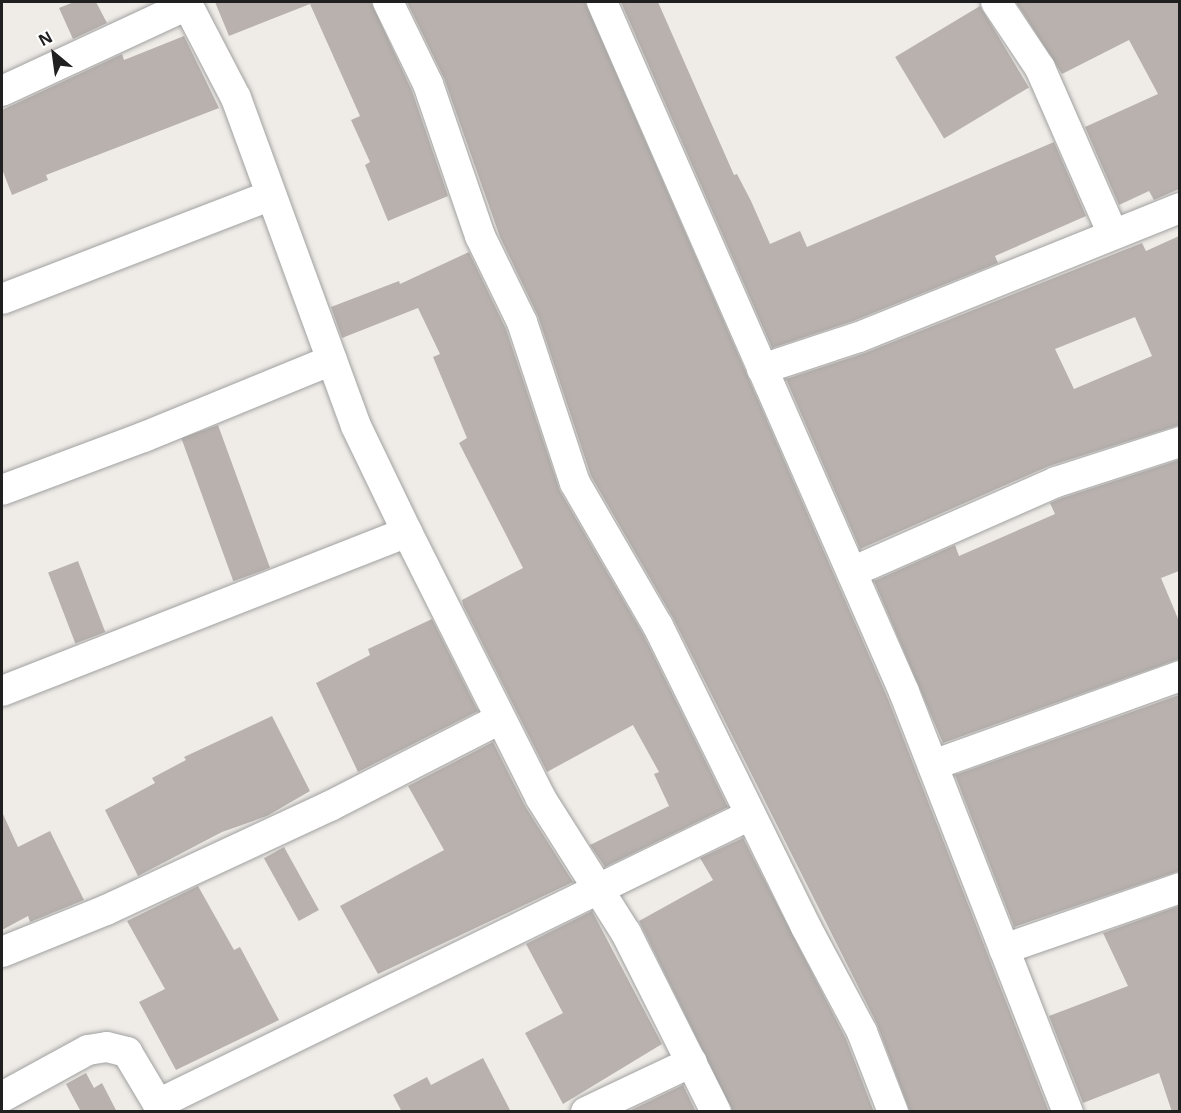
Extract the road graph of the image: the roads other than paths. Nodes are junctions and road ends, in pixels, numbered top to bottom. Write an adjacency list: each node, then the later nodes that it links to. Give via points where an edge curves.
1 (388, 2): 20 (street, via 428,84 480,236 522,322 575,483 658,626)
2 (602, 2): 11 (street)
3 (996, 2): 8 (street, via 1040,68)
4 (187, 3): 5 (street); 6 (street, via 236,98)
5 (2, 91)
6 (271, 195): 9 (street); 10 (street)
7 (1179, 208): 8 (street)
8 (1112, 232): 11 (street, via 859,337)
9 (2, 299)
10 (332, 360): 13 (street); 14 (street, via 356,426)
11 (762, 369): 15 (street)
12 (1179, 442): 15 (street, via 1056,482)
13 (2, 490)
14 (406, 532): 17 (street); 18 (street)
15 (852, 572): 19 (street)
16 (1179, 676): 19 (street)
17 (2, 691)
18 (500, 719): 21 (street, via 540,797); 24 (street, via 106,910)
19 (933, 765): 23 (street)
20 (750, 815): 21 (street); 30 (street, via 862,1032)
21 (597, 886): 25 (street, via 626,933); 27 (street)
22 (1179, 888): 23 (street)
23 (1004, 949): 31 (street)
24 (2, 951)
25 (692, 1062): 28 (street); 29 (street)
26 (2, 1097): 27 (street, via 88,1050 107,1047 127,1052)
27 (160, 1108)
28 (586, 1112)
29 (716, 1112)
30 (893, 1112)
31 (1068, 1112)

